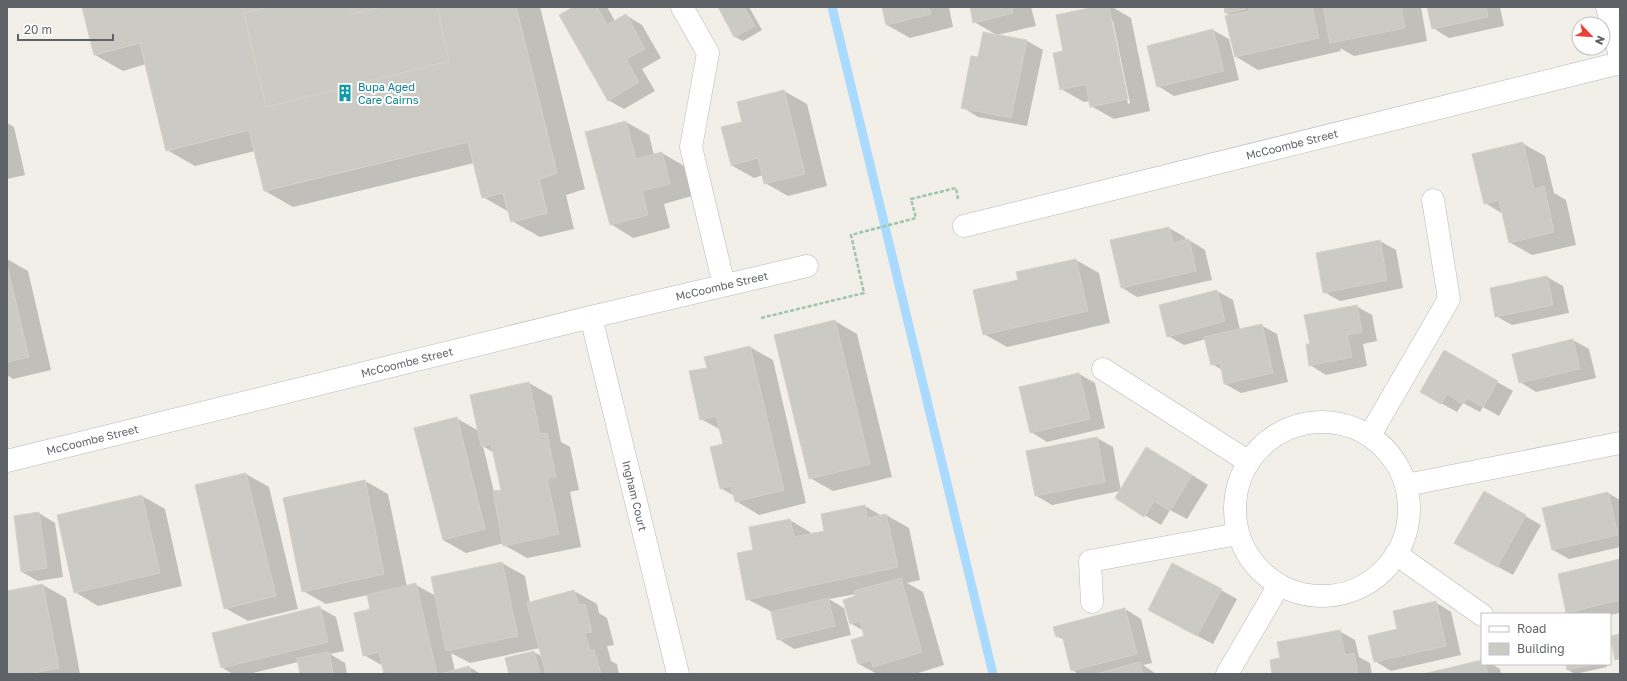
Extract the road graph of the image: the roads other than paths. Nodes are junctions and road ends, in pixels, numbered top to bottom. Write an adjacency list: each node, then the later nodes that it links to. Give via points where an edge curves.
1 (682, 7): 8 (street, via 708,53 691,147)
2 (1607, 7): 3 (street)
3 (1620, 56)
4 (1620, 63): 6 (street, McCoombe Street)
5 (1434, 200): 11 (street, via 1449,299)
6 (964, 226)
7 (807, 266): 8 (street, McCoombe Street)
8 (724, 285): 9 (street, McCoombe Street)
9 (591, 317): 13 (street, McCoombe Street); 21 (street, Ingham Court)
10 (1103, 369): 14 (street)
11 (1370, 435): 14 (street, via 1346,424 1316,421 1287,428 1262,444); 15 (street, via 1394,458)
12 (1620, 443): 15 (street)
13 (7, 461)
14 (1249, 462): 16 (street, via 1244,468 1235,496)
15 (1406, 485): 17 (street, via 1410,513 1404,540)
16 (1238, 534): 18 (street, via 1246,554 1264,576); 19 (street, via 1090,561)
17 (1396, 554): 18 (street, via 1390,565 1369,583 1343,594 1315,597); 20 (street)
18 (1279, 585): 22 (street)
19 (1092, 602)
20 (1481, 614)
21 (678, 674)
22 (1227, 674)

